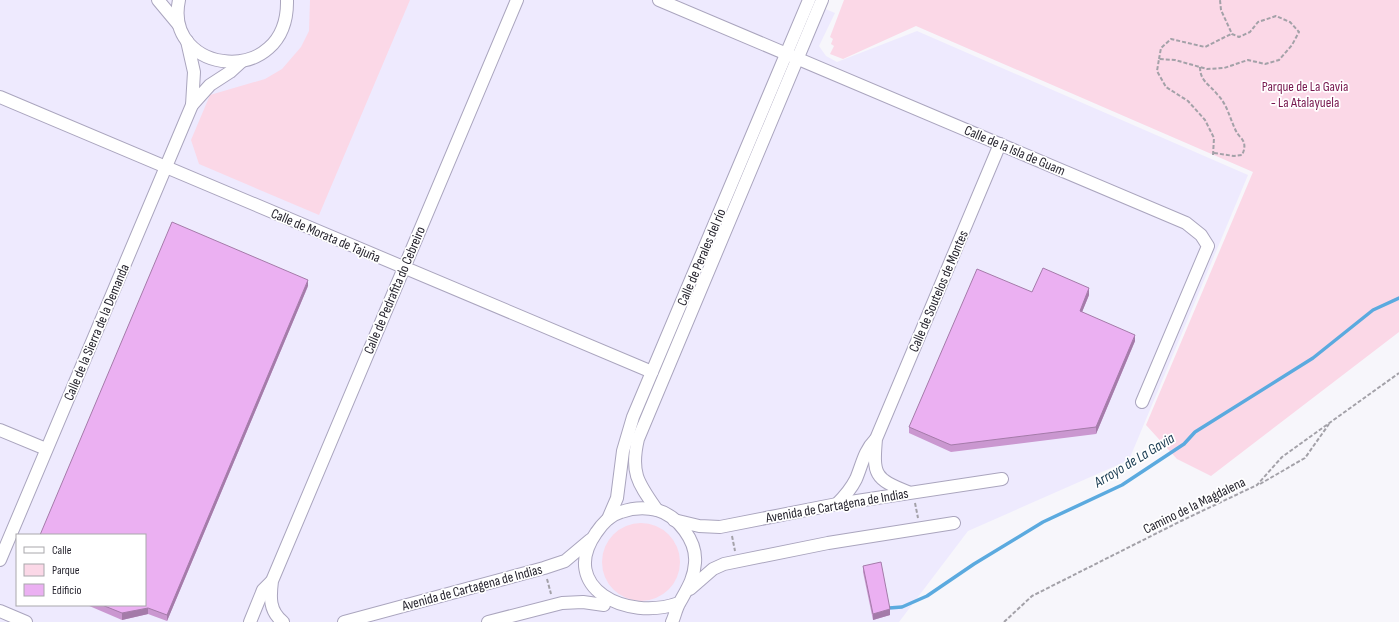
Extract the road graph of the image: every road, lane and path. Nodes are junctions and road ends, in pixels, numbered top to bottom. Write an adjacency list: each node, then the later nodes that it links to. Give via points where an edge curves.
1 (158, 0): 9 (street)
2 (179, 0): 9 (street)
3 (287, 0): 14 (street, via 283,28 275,42 261,54)
4 (516, 0): 20 (street, Calle de Pedrafita do Cebreiro)
5 (658, 0): 12 (street, Calle de la Isla de Guam)
6 (809, 0): 12 (street, Calle de Perales del río)
7 (822, 0): 12 (street, Calle de Perales del río)
8 (1220, 0): 10 (path, via 1221,10)
9 (178, 24): 11 (street)
10 (1232, 34): 13 (path, via 1205,47 1171,40 1161,48); 15 (path, via 1240,37 1250,32 1258,22 1276,16 1290,22 1299,32 1279,60 1264,64 1248,60 1224,68)
11 (187, 42): 14 (street, via 210,59); 17 (street, Calle de la Sierra de la Demanda, via 194,72)
12 (792, 57): 18 (street, Calle de la Isla de Guam); 21 (street, Calle de Perales del río); 32 (street, Calle de Perales del río, via 638,439 633,459 634,468 640,485)
13 (1159, 59): 15 (path, via 1175,60); 15 (path, via 1157,71 1166,87 1188,101 1205,120 1214,138 1213,154 1242,155 1244,142 1218,94 1204,83)
14 (242, 61): 17 (street, Calle de la Sierra de la Demanda, via 210,85)
15 (1200, 67)
16 (0, 97): 19 (street, Calle de Morata de Tajuña)
17 (192, 105): 19 (street, Calle de la Sierra de la Demanda)
18 (1000, 144): 23 (street, Calle de la Isla de Guam, via 1186,222 1208,246); 26 (street, Calle de Soutelos de Montes)
19 (166, 168): 20 (street, Calle de Morata de Tajuña); 27 (street, Calle de la Sierra de la Demanda)
20 (404, 268): 21 (street, Calle de Morata de Tajuña); 42 (street, Calle de Pedrafita do Cebreiro)
21 (652, 372): 33 (street, Calle de Perales del río, via 622,451 617,498)
22 (1399, 373): 24 (path, Camino de la Magdalena)
23 (1142, 402)
24 (1331, 422): 29 (path, Camino de la Magdalena, via 1282,457); 29 (path, via 1305,458)
25 (0, 430): 27 (street)
26 (876, 439): 30 (street, Calle de Soutelos de Montes, via 874,456 880,477); 31 (street, Calle de Soutelos de Montes, via 868,447 848,493)
27 (46, 449): 40 (street, Calle de la Sierra de la Demanda)
28 (1002, 479): 30 (street, Avenida de Cartagena de Indias)
29 (1257, 485): 53 (path, Camino de la Magdalena, via 1181,520 1032,596)
30 (911, 496): 31 (street, Avenida de Cartagena de Indias); 35 (path)
31 (837, 504): 34 (street, Avenida de Cartagena de Indias, via 710,528)
32 (657, 510): 33 (street, via 631,509 619,512); 34 (street)
33 (608, 519): 38 (street)
34 (673, 519): 44 (street, via 691,540 696,562 693,578)
35 (918, 519)
36 (954, 524): 44 (street, via 828,543 724,564 713,569)
37 (731, 534): 39 (path)
38 (592, 538): 45 (street, via 587,551 587,573 593,590); 50 (street, Avenida de Cartagena de Indias, via 565,561)
39 (735, 552)
40 (0, 560)
41 (547, 578): 43 (path)
42 (272, 581): 48 (street, Calle de Pedrafita do Cebreiro, via 263,590); 49 (street, Calle de Pedrafita do Cebreiro, via 271,605 277,617)
43 (551, 596)
44 (683, 598): 45 (street, via 668,612 638,618 625,617); 52 (street)
45 (604, 605): 51 (street, via 562,602)
46 (0, 611): 47 (street)
47 (26, 622)
48 (250, 622)
49 (283, 622)
50 (344, 622)
51 (488, 622)
52 (672, 622)
53 (1004, 622)

